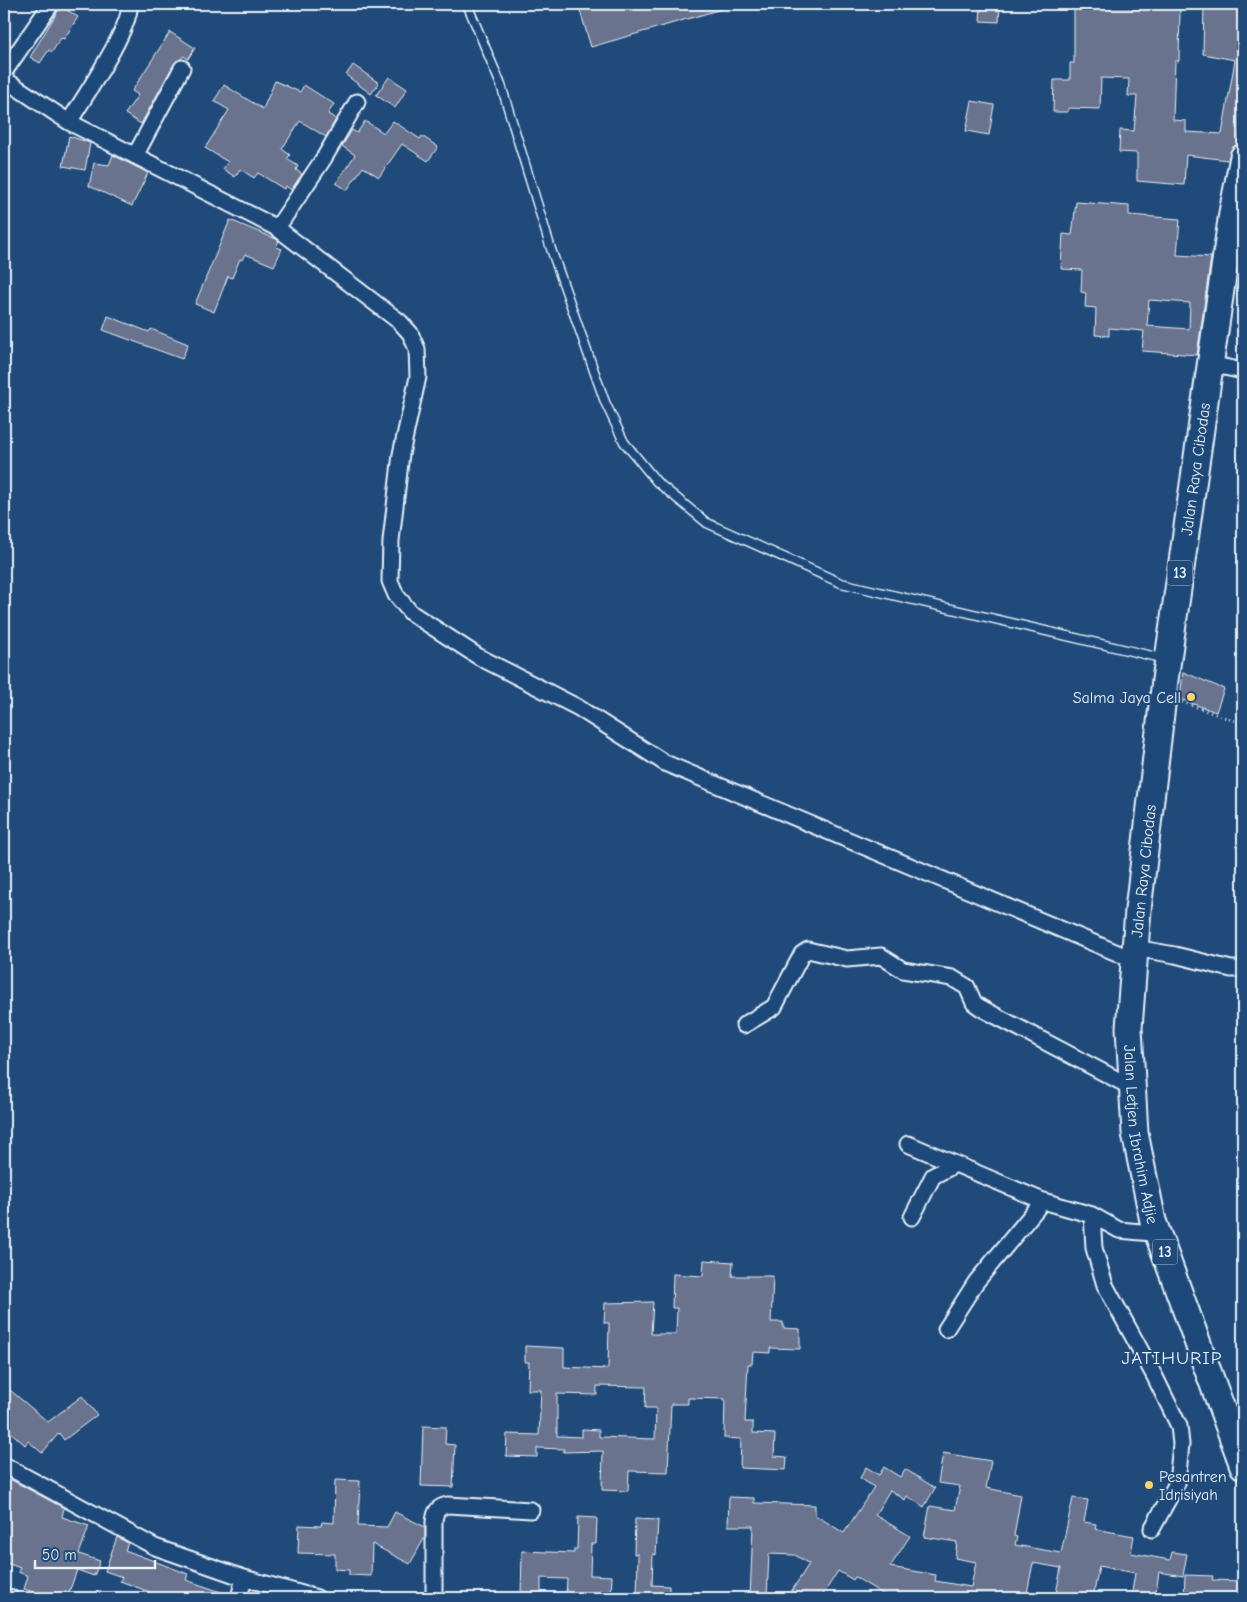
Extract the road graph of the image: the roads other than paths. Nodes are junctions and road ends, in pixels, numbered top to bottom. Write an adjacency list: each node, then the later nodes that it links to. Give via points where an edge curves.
1 (51, 4): 5 (street)
2 (129, 4): 8 (street, via 129,18)
3 (467, 4): 14 (lane, via 501,85 551,248 605,402 624,442 657,482 707,523 841,584)
4 (182, 68): 9 (street)
5 (4, 72)
6 (4, 79): 8 (street)
7 (357, 102): 11 (street)
8 (69, 122): 9 (street)
9 (135, 156): 11 (street)
10 (1243, 157): 12 (highway, Jalan Raya Cibodas / 13)
11 (277, 228): 15 (street, via 400,322 410,333 416,349 418,377 401,454 390,573 396,595 411,613 479,657 577,708 665,763)
12 (1210, 364): 13 (street); 14 (highway, Jalan Raya Cibodas / 13)
13 (1243, 371)
14 (1168, 659): 15 (highway, Jalan Raya Cibodas / 13)
15 (1134, 954): 16 (street, via 1175,955); 18 (highway, Jalan Raya Cibodas / 13)
16 (1243, 969)
17 (744, 1024): 19 (street, via 774,1007 802,954 808,950 847,959 881,956 903,970 963,983 974,1003 981,1008)
18 (1128, 1028): 19 (highway, Jalan Letjen Ibrahim Adjie / 13)
19 (1131, 1087): 25 (highway, Jalan Letjen Ibrahim Adjie / 13, via 1135,1133)
20 (908, 1144): 21 (street)
21 (952, 1163): 22 (street); 24 (street, via 946,1170 932,1176)
22 (1043, 1201): 23 (street); 26 (street, via 976,1282)
23 (1092, 1215): 25 (street, via 1119,1230 1152,1233); 30 (street, via 1094,1248 1105,1285 1179,1426 1181,1444 1177,1484)
24 (912, 1217)
25 (1161, 1242): 28 (highway, Jalan Letjen Ibrahim Adjie / 13)
26 (946, 1329)
27 (4, 1465): 31 (street, via 155,1547)
28 (1243, 1466)
29 (531, 1510): 36 (street, via 440,1507 435,1512 434,1522)
30 (1152, 1529)
31 (244, 1578): 34 (street); 35 (street)
32 (4, 1596): 33 (street)
33 (11, 1598)
34 (239, 1598)
35 (317, 1598)
36 (434, 1598)

